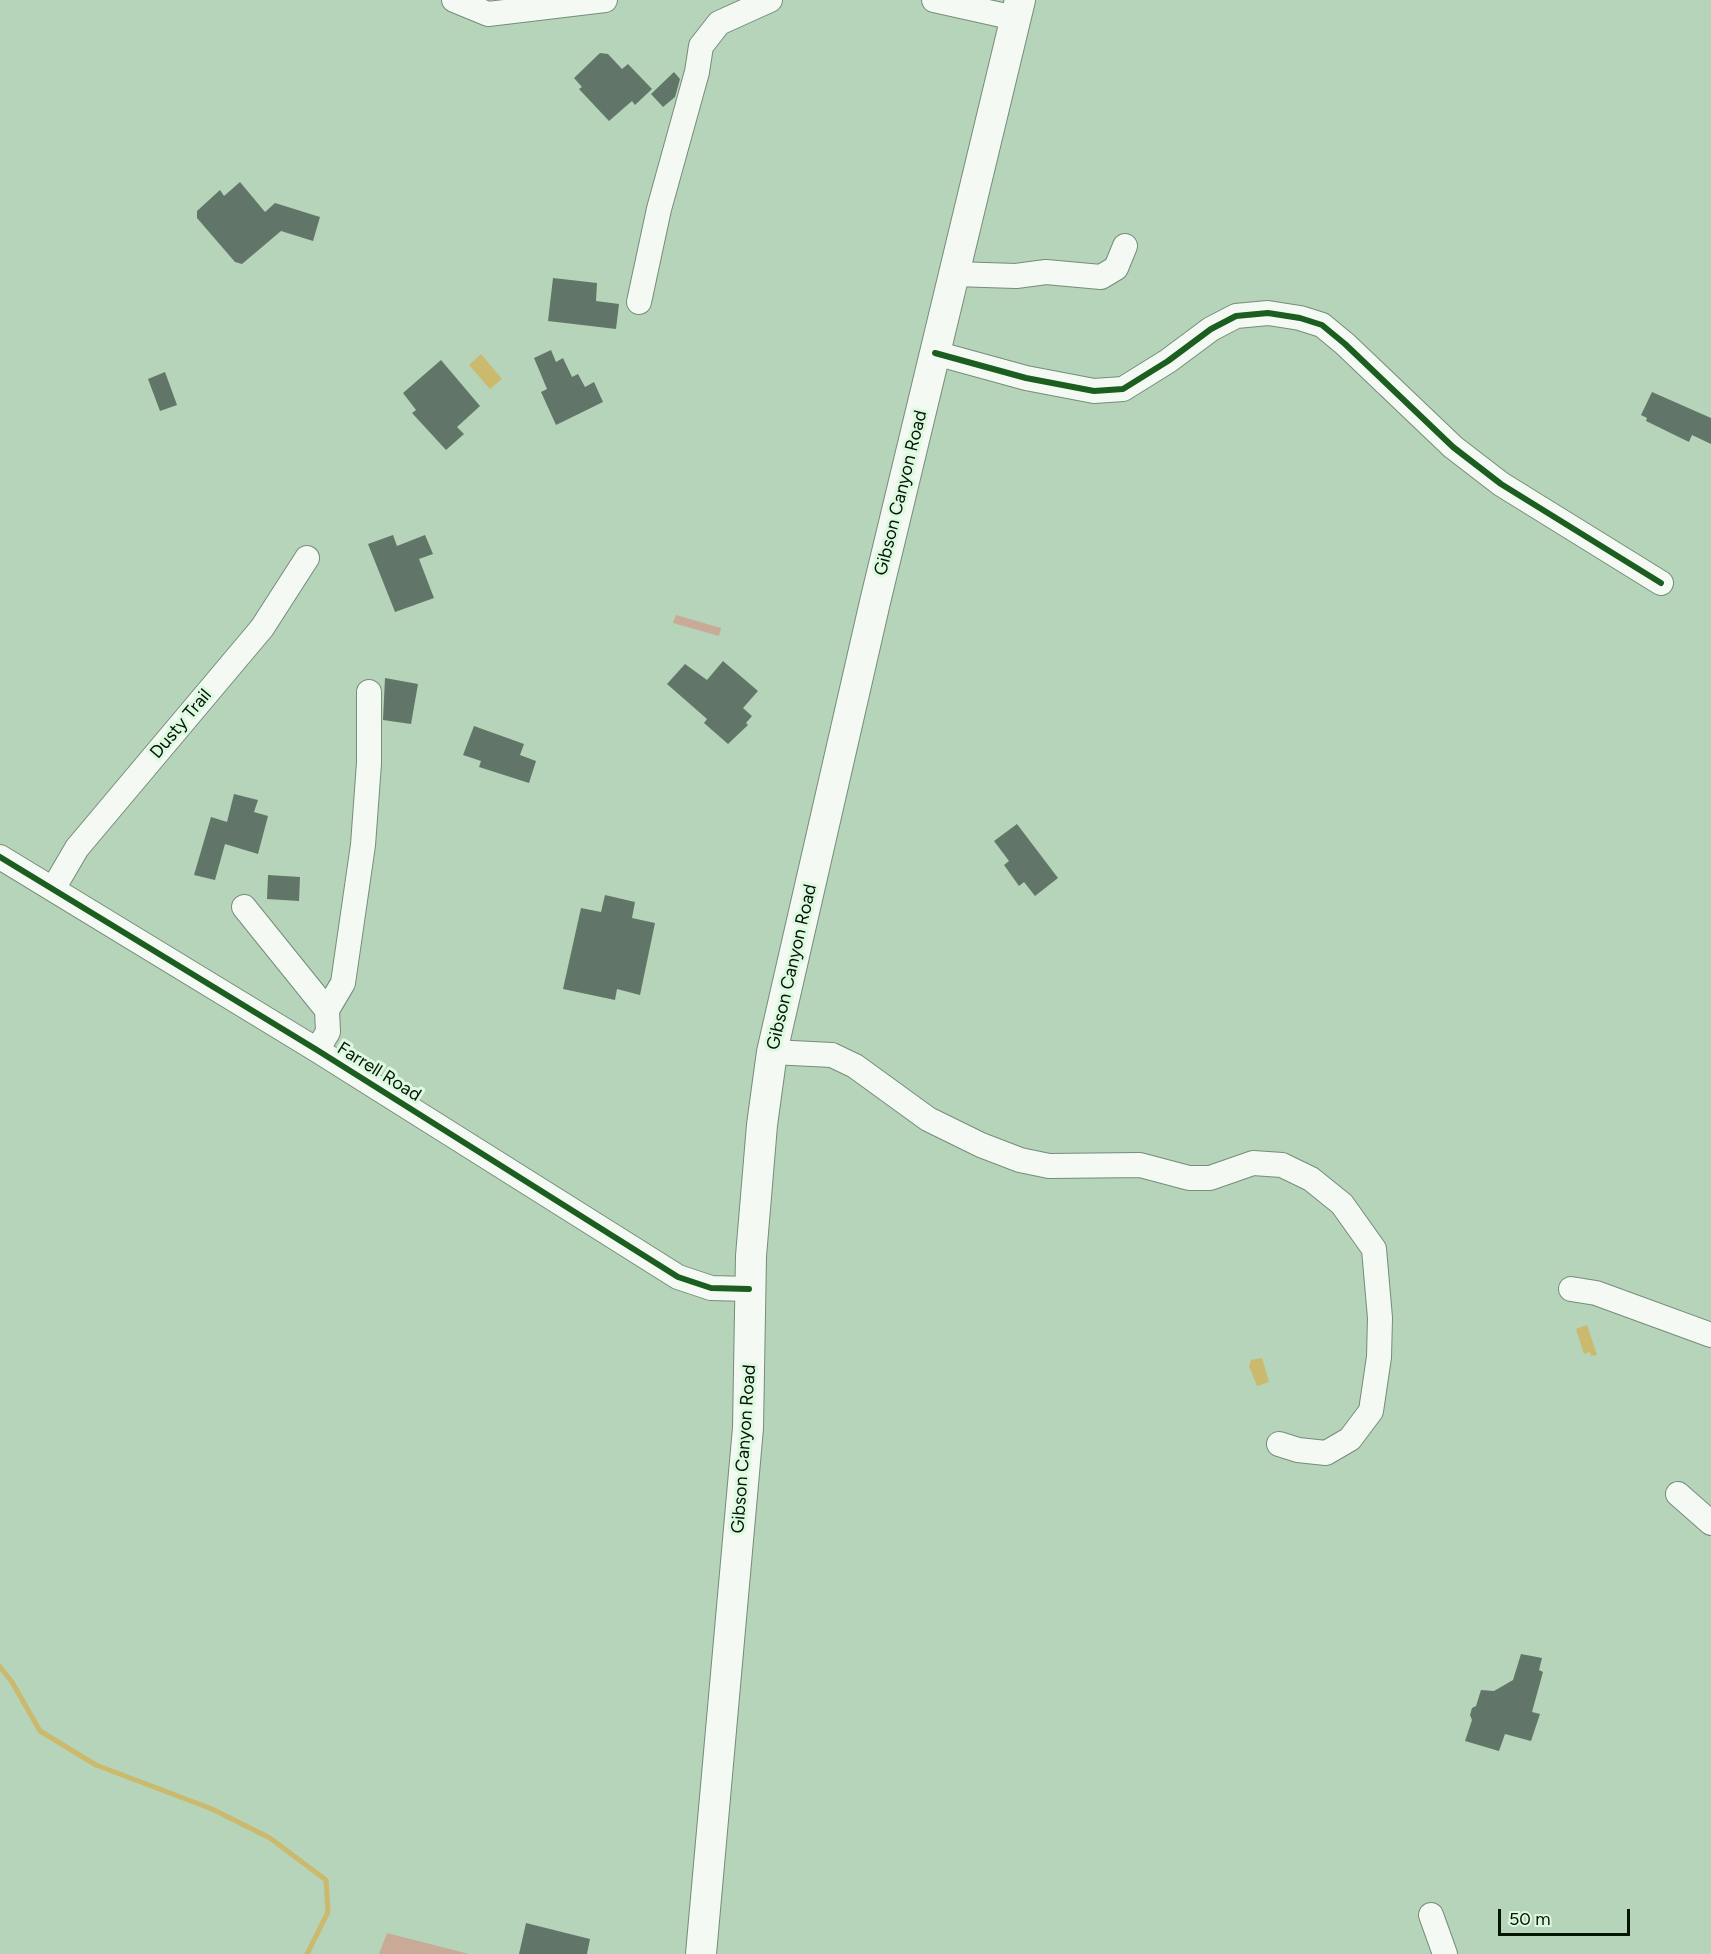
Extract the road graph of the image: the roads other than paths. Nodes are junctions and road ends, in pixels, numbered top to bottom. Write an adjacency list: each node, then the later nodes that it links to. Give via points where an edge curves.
1 (454, 0): 2 (street, via 488,14)
2 (605, 0)
3 (770, 0): 8 (street, via 719,23 701,46)
4 (934, 0): 5 (street)
5 (1018, 9): 7 (main road, Gibson Canyon Road)
6 (1125, 246): 7 (street, via 1116,268 1101,277 1046,272 1016,276)
7 (954, 274): 9 (main road, Gibson Canyon Road)
8 (639, 302)
9 (935, 353): 11 (street, via 1026,378 1094,391 1123,389 1236,316 1268,313 1300,318 1322,325 1345,344 1453,447 1500,484); 18 (main road, Gibson Canyon Road)
10 (307, 558): 14 (street, Dusty Trail, via 262,628 77,848)
11 (1662, 583)
12 (369, 692): 16 (street, via 363,845 343,983)
13 (0, 857): 14 (street, Farrell Road)
14 (53, 889): 17 (street, Farrell Road)
15 (244, 907): 16 (street)
16 (327, 1010): 17 (street, via 328,1032)
17 (317, 1050): 19 (street, Farrell Road, via 678,1277 711,1288)
18 (772, 1052): 19 (main road, Gibson Canyon Road); 22 (street, via 832,1055 855,1066 928,1119 1020,1160 1049,1166 1140,1165 1189,1178 1210,1178 1253,1163 1282,1165 1311,1179 1342,1204 1374,1249 1379,1357 1371,1411 1350,1439 1326,1453)
19 (749, 1289): 26 (main road, Gibson Canyon Road, via 748,1428)
20 (1571, 1289): 21 (street, via 1596,1293)
21 (1711, 1335)
22 (1279, 1444)
23 (1678, 1494): 24 (street)
24 (1711, 1523)
25 (1431, 1915): 27 (street)
26 (701, 1954)
27 (1445, 1954)

